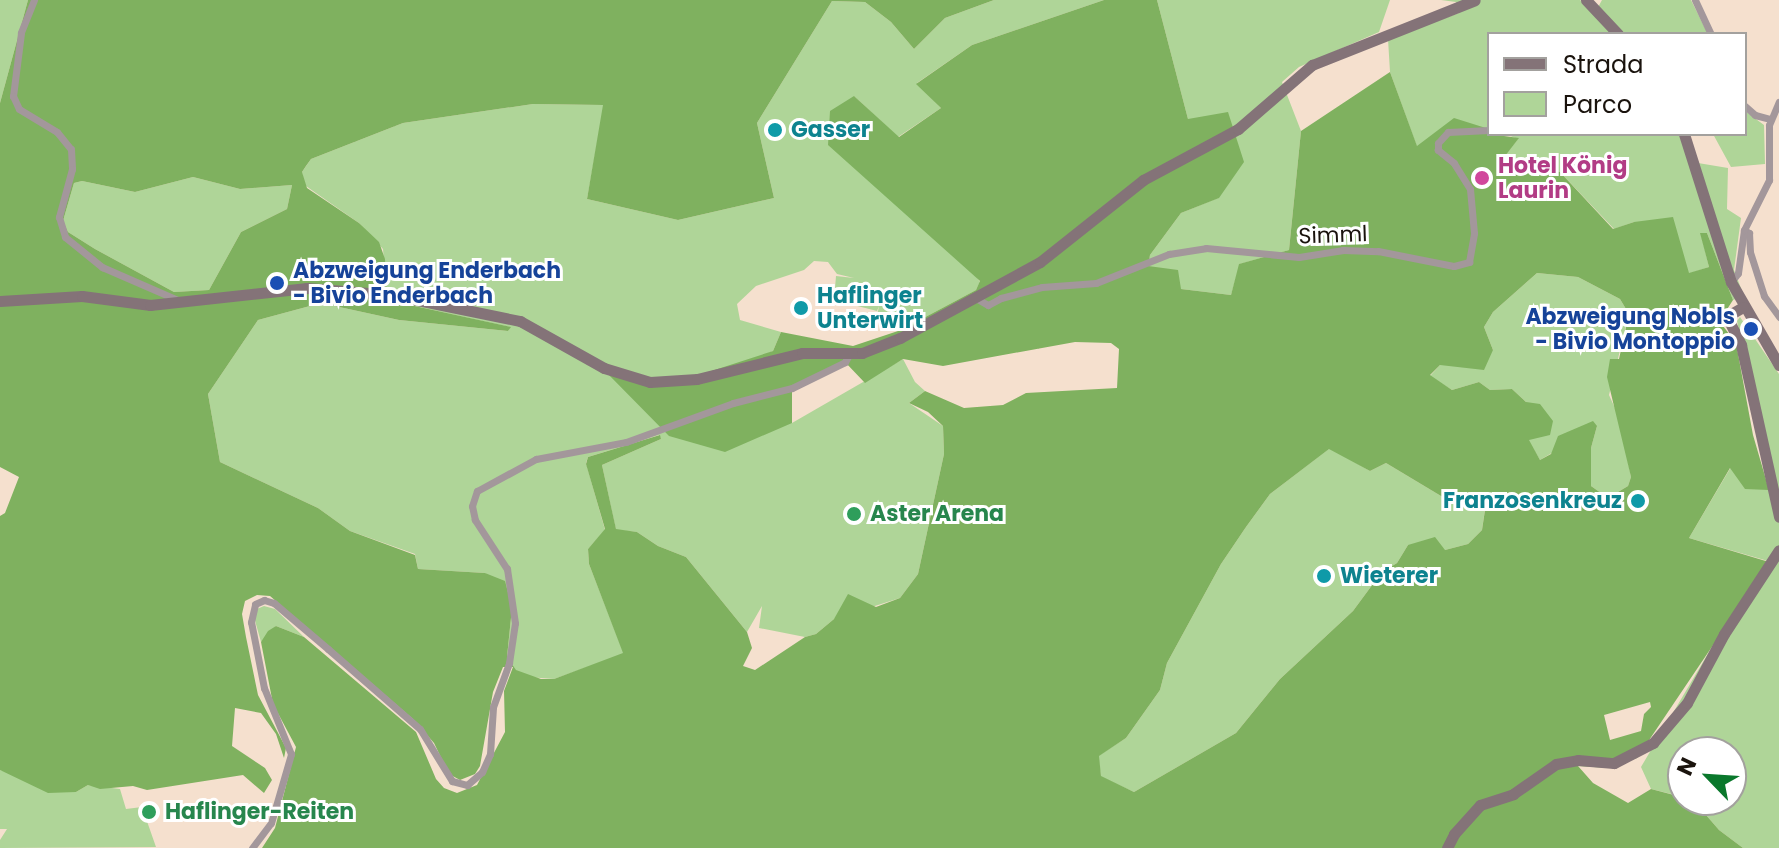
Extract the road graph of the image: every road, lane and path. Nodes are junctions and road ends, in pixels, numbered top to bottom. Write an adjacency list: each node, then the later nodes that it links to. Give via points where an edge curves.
1 (34, 0): 16 (street, via 22,28 13,96 19,109 57,132 71,149 72,169 59,217 65,237 102,267)
2 (1475, 0): 14 (street, via 1312,65 1238,129 1143,180 1064,247)
3 (1695, 0): 6 (street)
4 (1592, 2): 5 (street)
5 (1616, 32)
6 (1710, 32)
7 (1779, 102): 9 (street)
8 (1747, 108): 9 (street)
9 (1770, 119): 12 (street, via 1769,180)
10 (1487, 130): 14 (street, Simml, via 1448,132 1438,143 1470,189 1474,233 1469,262 1454,266 1378,251 1299,257 1206,248 1169,254 1096,283 1042,287 988,305)
11 (1685, 136): 13 (street)
12 (1744, 230): 13 (street, via 1738,273); 18 (street, via 1764,296)
13 (1731, 282): 17 (street)
14 (974, 297): 19 (street, via 900,338)
15 (0, 301): 16 (street, via 82,296 150,305)
16 (186, 303): 19 (street, via 282,288 393,295 520,321 604,368 650,382 697,379 802,353)
17 (1743, 307): 20 (street); 21 (street, via 1729,321 1741,345)
18 (1779, 317)
19 (850, 353): 23 (street, via 845,362 792,388 626,442 536,459 477,491 475,520 507,569 515,623 509,663 493,707 490,754 482,772 467,785 452,781 420,729 328,649 274,603 255,604 251,622 264,688 291,754 271,823)
20 (1779, 365)
21 (1779, 517)
22 (1779, 550): 24 (street, via 1687,703 1653,743 1614,763 1556,764 1513,794 1480,805)
23 (252, 848)
24 (1447, 848)

